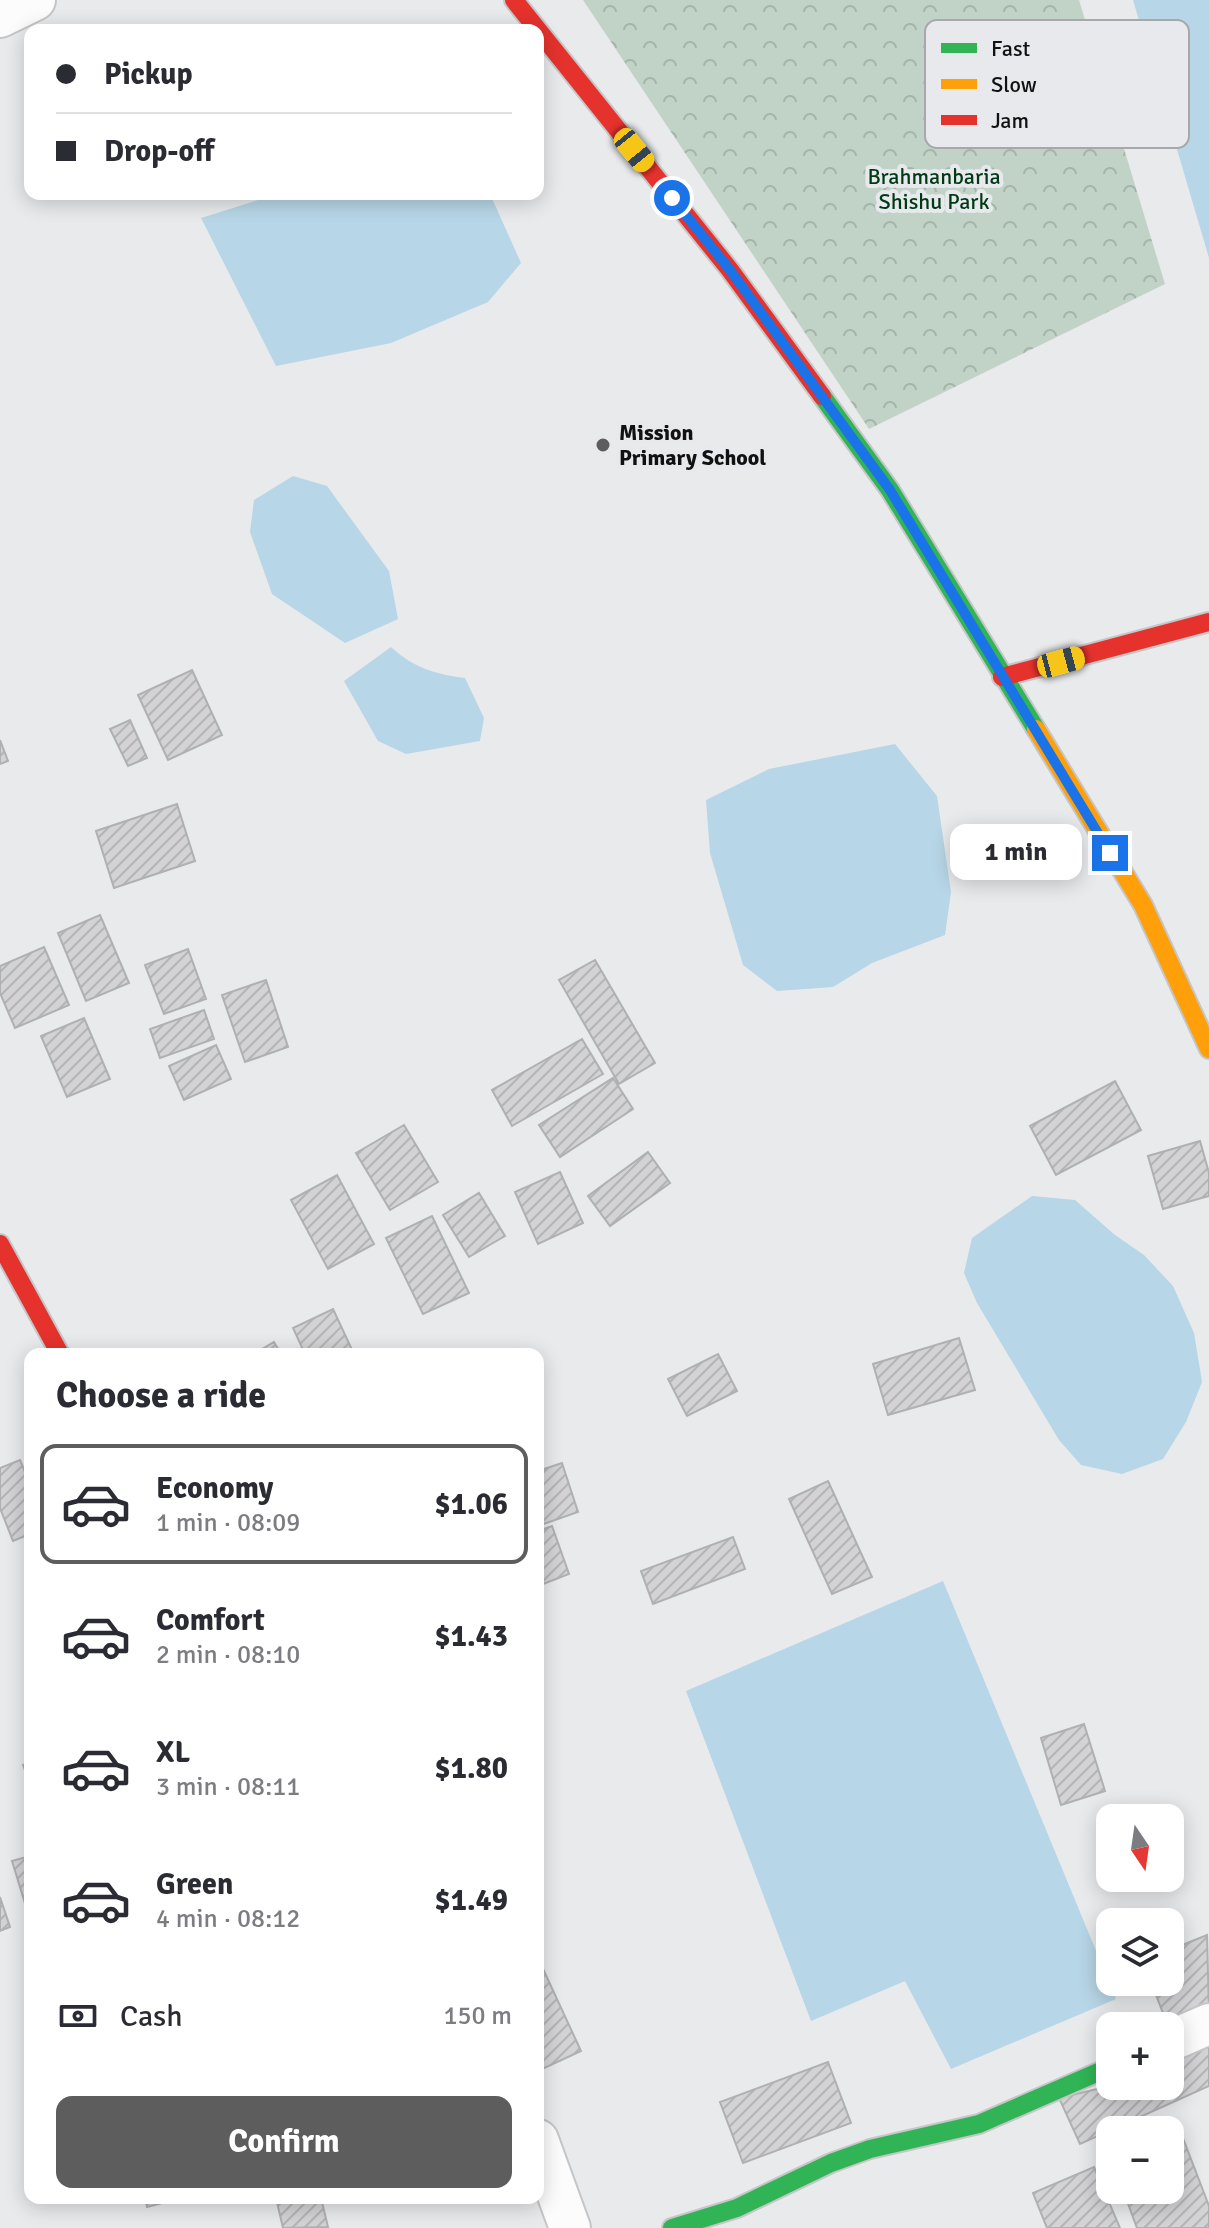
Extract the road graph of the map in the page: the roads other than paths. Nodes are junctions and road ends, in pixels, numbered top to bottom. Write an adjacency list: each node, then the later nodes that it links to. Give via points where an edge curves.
1 (35, 0): 3 (street)
2 (522, 2): 4 (main road)
3 (0, 17)
4 (539, 24)
5 (544, 30): 7 (main road, via 730,270 890,490)
6 (1209, 622): 7 (main road)
7 (1002, 677): 8 (main road, via 1143,905)
8 (1209, 1049)
9 (0, 1244): 10 (main road)
10 (57, 1348)
11 (1209, 2024): 12 (street)
12 (1184, 2035)
13 (1096, 2073): 16 (main road, via 979,2124 870,2149 737,2208)
14 (544, 2156): 15 (street)
15 (570, 2228)
16 (672, 2228)

